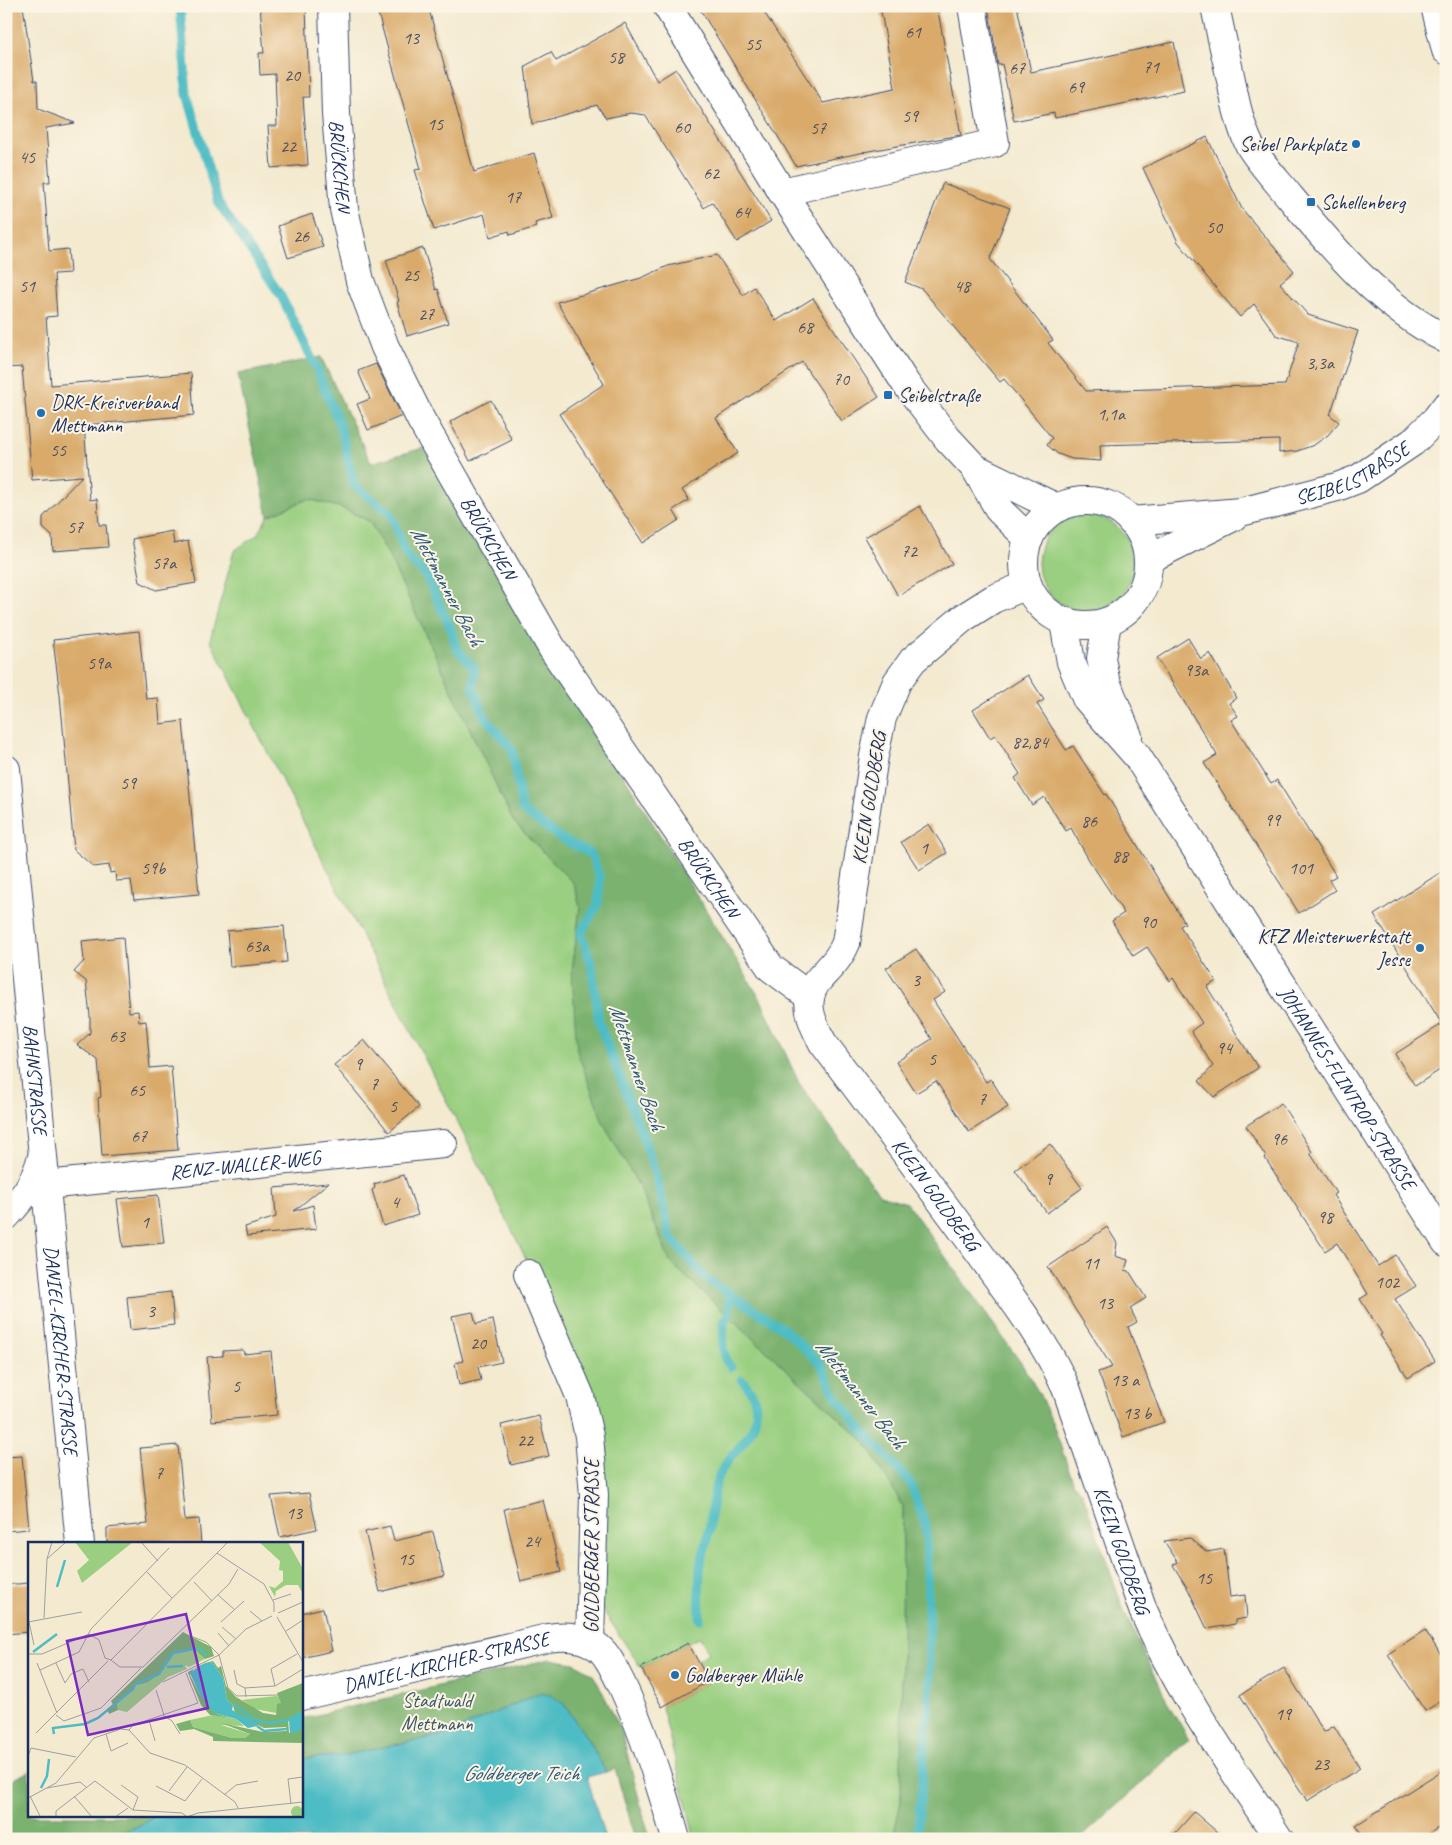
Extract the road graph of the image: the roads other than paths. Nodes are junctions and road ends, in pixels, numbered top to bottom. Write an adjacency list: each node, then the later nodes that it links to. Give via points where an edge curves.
1 (333, 6): 22 (street, BRÜCKCHEN, via 336,114 344,209 360,281 385,347 421,420 552,648 771,968)
2 (667, 6): 7 (street)
3 (972, 6): 7 (street, via 995,143)
4 (1215, 6): 8 (street, via 1234,98 1251,146 1354,270 1395,306)
5 (1435, 6): 6 (street)
6 (1446, 50)
7 (782, 192): 10 (street, via 906,384)
8 (1446, 339)
9 (1446, 406): 12 (street, SEIBELSTRASSE, via 1412,442 1358,479)
10 (975, 468): 11 (street); 14 (street, via 1000,511)
11 (1057, 508): 13 (street, via 1088,501 1119,510); 14 (street, via 1036,525)
12 (1241, 512): 13 (street, SEIBELSTRASSE); 15 (street, SEIBELSTRASSE)
13 (1131, 521): 15 (street, via 1141,532)
14 (1029, 539): 16 (street, via 1024,570)
15 (1149, 559): 18 (street, via 1148,575 1142,590 1132,605)
16 (1028, 585): 17 (street, via 1041,607); 22 (street, KLEIN GOLDBERG, via 992,599 963,618 913,660 897,682 882,718 874,756 846,944 813,987)
17 (1064, 622): 18 (street, via 1079,625); 19 (street, JOHANNES-FLINTROP-STRASSE, via 1071,662 1086,698)
18 (1107, 623): 19 (street, JOHANNES-FLINTROP-STRASSE, via 1101,658 1104,679)
19 (1137, 756): 27 (street, JOHANNES-FLINTROP-STRASSE)
20 (6, 769): 21 (street, BAHNSTRASSE)
21 (14, 934): 24 (street, BAHNSTRASSE)
22 (810, 997): 33 (street, KLEIN GOLDBERG, via 811,1019 823,1043 931,1186 1051,1357 1066,1388 1157,1642 1185,1695)
23 (443, 1144): 25 (street, RENZ-WALLER-WEG)
24 (42, 1156): 25 (street, DANIEL-KIRCHER-STRASSE); 26 (street, BAHNSTRASSE, via 36,1178)
25 (46, 1185): 29 (street, DANIEL-KIRCHER-STRASSE)
26 (6, 1216)
27 (1446, 1242)
28 (528, 1274): 30 (street, GOLDBERGER STRASSE, via 580,1396 589,1436 594,1495)
29 (80, 1542)
30 (590, 1642): 31 (street, DANIEL-KIRCHER-STRASSE, via 569,1637 548,1638); 32 (street, GOLDBERGER STRASSE, via 605,1655 628,1698)
31 (302, 1696)
32 (676, 1839)
33 (1279, 1839)

